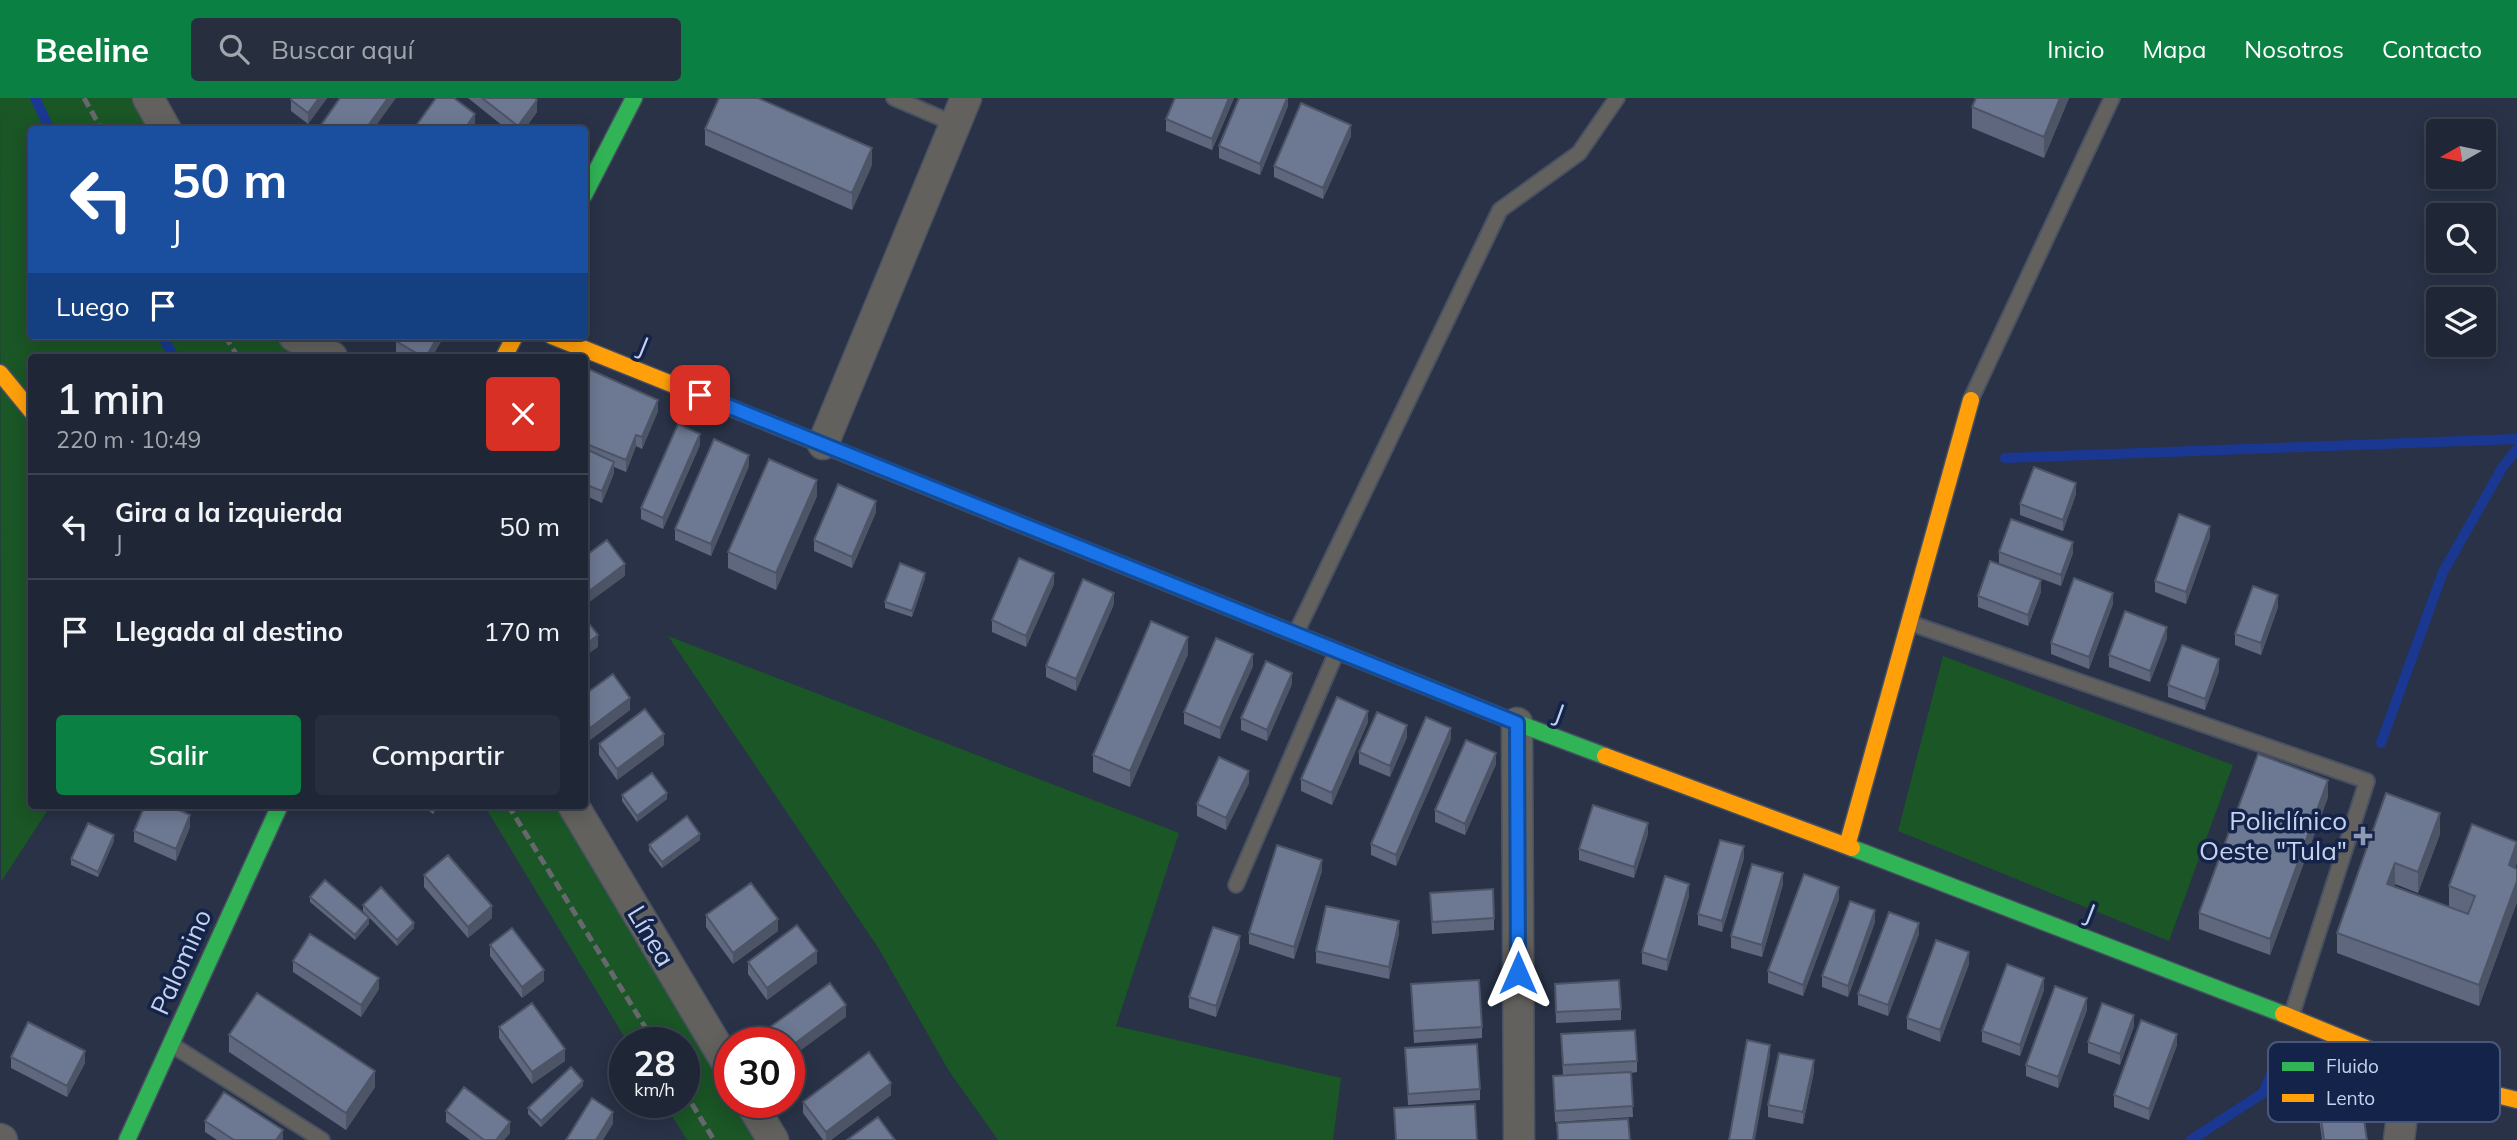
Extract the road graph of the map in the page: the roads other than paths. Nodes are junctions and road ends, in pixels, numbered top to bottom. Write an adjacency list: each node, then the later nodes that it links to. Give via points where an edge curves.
1 (148, 98): 7 (street)
2 (634, 98): 8 (main road)
3 (894, 98): 6 (lane)
4 (1617, 98): 17 (lane, via 1579,153 1500,210)
5 (2112, 98): 13 (lane)
6 (960, 111): 15 (street)
7 (164, 126)
8 (588, 187)
9 (301, 340): 11 (street)
10 (562, 340): 15 (main road, J)
11 (326, 354)
12 (0, 373): 14 (main road)
13 (1971, 400): 16 (main road)
14 (28, 407)
15 (823, 444): 17 (main road, J)
16 (1908, 623): 22 (main road); 24 (lane, via 2367,781)
17 (1295, 634): 18 (main road, J)
18 (1337, 650): 19 (main road, J); 23 (lane)
19 (1517, 723): 22 (main road, J); 35 (street)
20 (278, 809): 27 (main road, Palomino)
21 (575, 809): 25 (street, Línea)
22 (1846, 846): 24 (main road, J)
23 (1237, 885)
24 (2291, 1018): 26 (main road, J)
25 (714, 1041)
26 (2350, 1042)
27 (171, 1044): 32 (main road, Palomino); 33 (lane)
28 (2500, 1096): 29 (main road, J)
29 (2517, 1100)
30 (760, 1118): 34 (street)
31 (2401, 1122): 36 (street)
32 (127, 1140)
33 (321, 1140)
34 (773, 1140)
35 (1519, 1140)
36 (2399, 1140)

